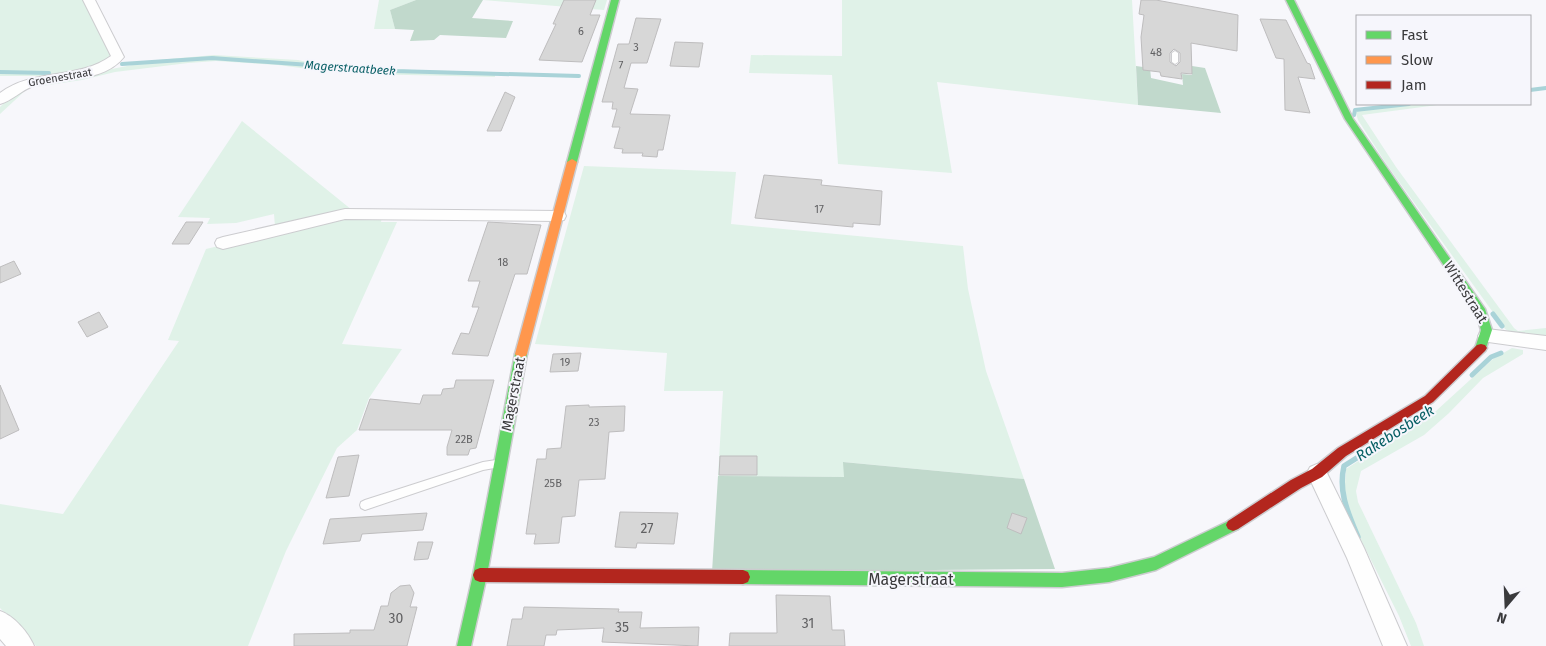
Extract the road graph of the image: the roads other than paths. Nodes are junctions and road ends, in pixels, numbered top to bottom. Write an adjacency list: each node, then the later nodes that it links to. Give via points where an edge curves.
1 (89, 0): 6 (street, Groenestraat, via 118,57 98,71 32,81)
2 (615, 0): 7 (street, Magerstraat)
3 (1290, 0): 9 (street, Wittestraat, via 1349,119 1468,291 1488,328)
4 (1175, 53): 5 (lane)
5 (1175, 62)
6 (0, 100)
7 (558, 216): 8 (street, via 344,214); 11 (street, Magerstraat, via 518,364)
8 (223, 243)
9 (1487, 336): 10 (street); 12 (street, Wittestraat, via 1480,350 1429,399 1342,452)
10 (1546, 343)
11 (501, 463): 13 (lane); 14 (street, Magerstraat)
12 (1316, 473): 14 (street, Magerstraat, via 1222,532 1156,563 1109,575 1062,580); 18 (street)
13 (364, 505)
14 (480, 575): 17 (street, Magerstraat)
15 (0, 622): 16 (street)
16 (22, 646)
17 (464, 646)
18 (1395, 646)

